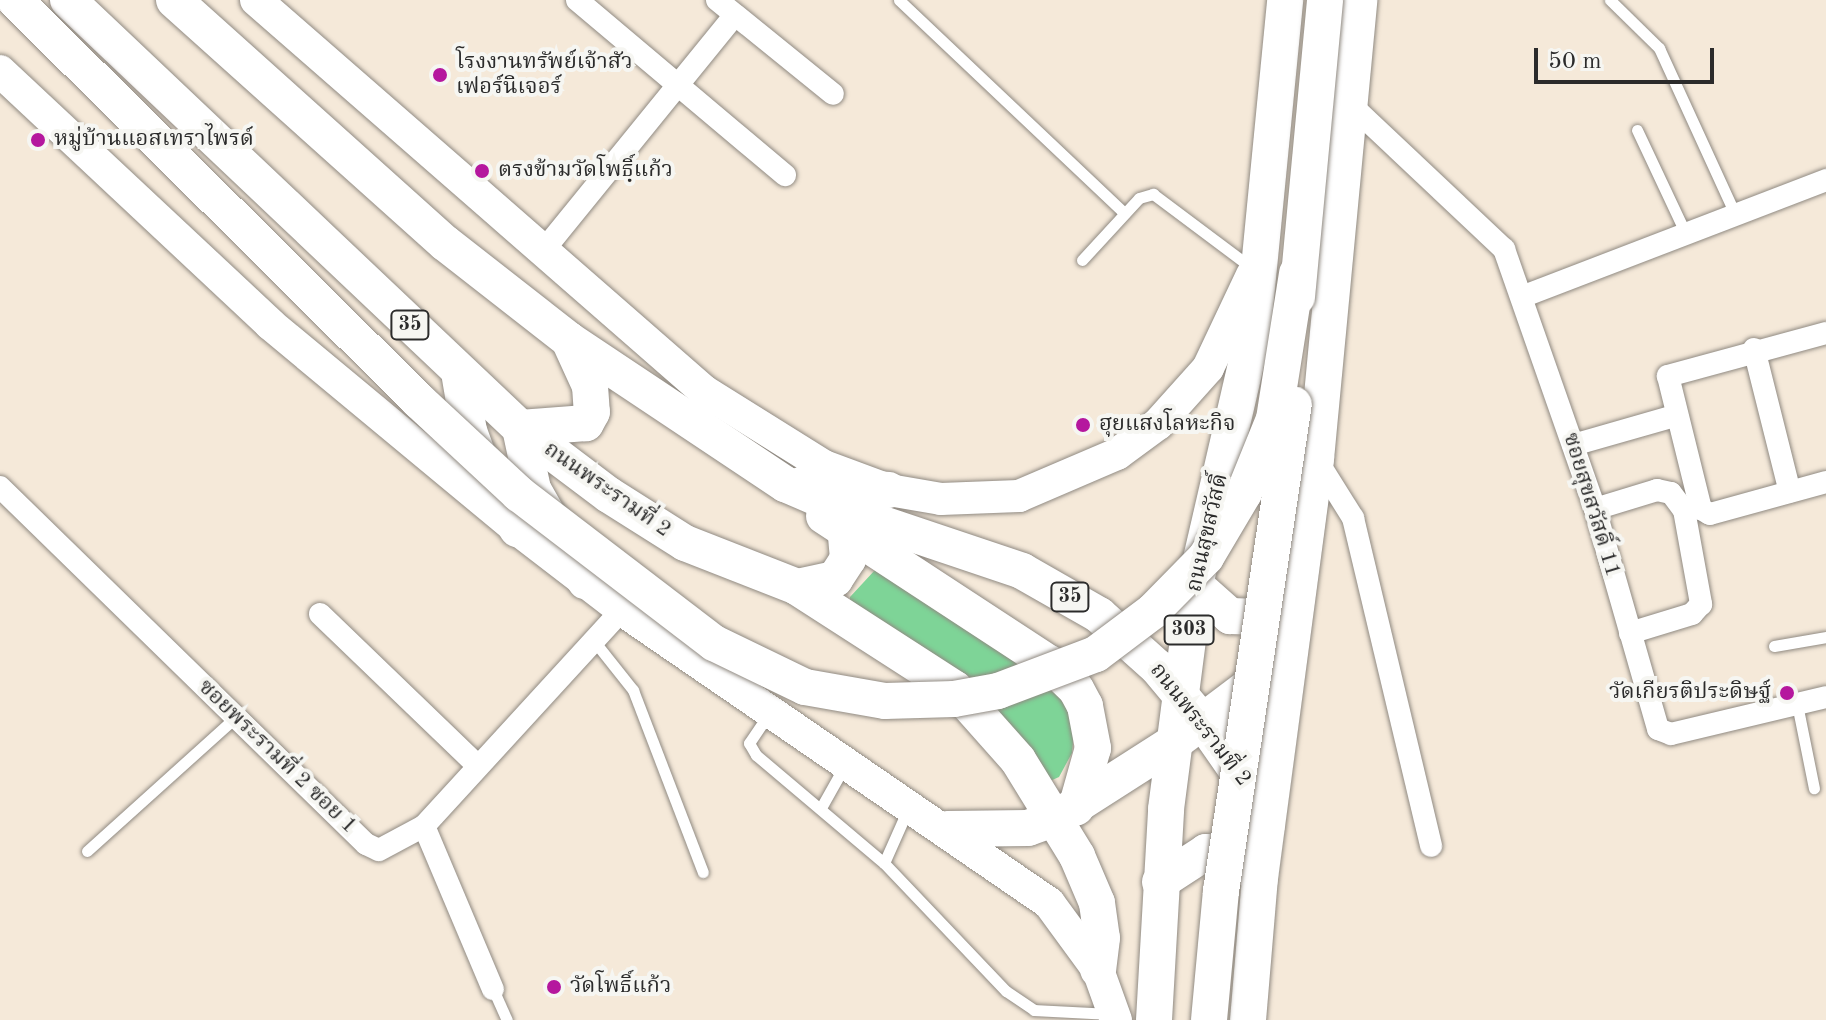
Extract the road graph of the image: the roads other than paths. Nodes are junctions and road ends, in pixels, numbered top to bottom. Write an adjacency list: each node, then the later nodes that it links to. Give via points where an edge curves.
1 (15, 0): 26 (main road, bridge, via 519,494 714,643 805,687 885,701 954,699 998,691 1096,654 1153,611 1206,557 1244,493 1274,419)
2 (68, 0): 31 (main road, ถนนพระรามที่ 2 / 35)
3 (174, 0): 29 (main road, ถนนพระรามที่ 2 / 35, via 445,243)
4 (256, 0): 23 (main road)
5 (577, 0): 14 (street)
6 (717, 0): 12 (street)
7 (899, 0): 20 (lane)
8 (1285, 0): 24 (main road, ถนนสุขสวัสดิ์ / 303)
9 (1325, 0): 26 (main road, bridge)
10 (1359, 0): 16 (main road)
11 (1610, 0): 21 (lane, via 1659,48)
12 (735, 15): 14 (street); 15 (street)
13 (0, 71): 42 (main road, ถนนพระรามที่ 2 / 35, via 270,324)
14 (680, 87): 18 (street); 23 (street)
15 (833, 94)
16 (1350, 104): 27 (street, ซอยสุขสวัสดิ์ 11, via 1504,249); 35 (main road)
17 (1637, 130): 22 (lane)
18 (785, 175)
19 (1826, 180): 21 (street)
20 (1124, 213): 24 (lane, via 1146,194 1160,197); 25 (lane)
21 (1735, 214): 22 (street)
22 (1686, 235): 27 (street)
23 (543, 251): 39 (main road, via 715,399 824,466)
24 (1259, 259): 39 (main road, via 1208,368 1158,424 1117,454 1019,496 941,499); 45 (main road, ถนนสุขสวัสดิ์ / 303, via 1239,410)
25 (1082, 260)
26 (1297, 273): 80 (main road, bridge, via 1296,393 1221,891)
27 (1524, 296): 34 (street, ซอยสุขสวัสดิ์ 11)
28 (1826, 333): 30 (street)
29 (569, 340): 33 (main road, via 590,386 592,412 578,427); 37 (main road, ถนนพระรามที่ 2 / 35)
30 (1754, 349): 32 (street, via 1668,376); 40 (street)
31 (459, 372): 33 (main road, ถนนพระรามที่ 2 / 35); 42 (main road, via 469,431 486,478)
32 (1674, 416): 34 (street); 40 (street, via 1701,509 1710,514)
33 (520, 428): 44 (main road, via 533,489); 46 (main road, ถนนพระรามที่ 2 / 35, via 609,495 685,543)
34 (1573, 445): 41 (street, ซอยสุขสวัสดิ์ 11)
35 (1316, 459): 47 (main road); 69 (street, via 1353,518)
36 (1826, 482): 40 (street)
37 (785, 484): 39 (main road); 43 (main road); 59 (main road, ถนนพระรามที่ 2 / 35, via 862,517 1022,571 1064,593 1132,641)
38 (0, 487): 58 (street, ซอยพระรามที่ 2 ซอย 1)
39 (889, 490)
40 (1790, 492)
41 (1595, 509): 50 (street, ซอยสุขสวัสดิ์ 11); 50 (street, via 1657,490 1671,493 1684,510 1700,579 1698,610)
42 (517, 529): 44 (main road, ถนนพระรามที่ 2 / 35)
43 (846, 534): 46 (main road, via 848,559 835,579); 65 (main road, via 1049,663 1076,689 1093,748)
44 (585, 581): 48 (main road, ถนนพระรามที่ 2 / 35)
45 (1195, 585): 47 (main road, via 1230,616 1254,617); 59 (main road, ถนนสุขสวัสดิ์ / 303)
46 (797, 587): 65 (main road, ถนนพระรามที่ 2 / 35, via 955,689)
47 (1300, 595): 54 (main road)
48 (622, 610): 52 (street, ซอยพระรามที่ 2 ซอย 1); 57 (main road, ถนนพระรามที่ 2 / 35)
49 (320, 614): 61 (street)
50 (1630, 633): 56 (street, ซอยสุขสวัสดิ์ 11, via 1658,729 1671,734)
51 (1826, 637): 53 (lane)
52 (594, 641): 61 (street, ซอยพระรามที่ 2 ซอย 1); 72 (lane, via 633,690)
53 (1774, 646)
54 (1294, 651): 59 (main road); 67 (main road)
55 (1826, 697): 56 (street)
56 (1797, 704): 62 (lane)
57 (770, 711): 60 (main road, ถนนพระรามที่ 2 / 35); 64 (lane, via 749,743 751,749)
58 (236, 717): 66 (street, ซอยพระรามที่ 2 ซอย 1, via 366,844 379,850 395,846); 70 (lane)
59 (1186, 720): 65 (main road); 67 (main road, ถนนพระรามที่ 2 / 35, via 1256,798); 74 (main road, ถนนสุขสวัสดิ์ / 303)
60 (848, 761): 63 (main road, ถนนพระรามที่ 2 / 35); 64 (lane)
61 (478, 766): 66 (street, ซอยพระรามที่ 2 ซอย 1)
62 (1814, 788)
63 (911, 804): 68 (main road, ถนนพระรามที่ 2 / 35); 71 (lane)
64 (822, 806): 71 (lane)
65 (1066, 813): 68 (main road, via 1028,828); 75 (main road, ถนนพระรามที่ 2 / 35, via 1097,903 1102,938)
66 (424, 826): 76 (street)
67 (1267, 826): 73 (main road)
68 (947, 829): 75 (main road, ถนนพระรามที่ 2 / 35, via 1049,903)
69 (1431, 846)
70 (87, 851)
71 (884, 863): 77 (lane, via 1006,991 1034,1010)
72 (703, 872)
73 (1260, 878): 74 (main road, via 1237,858 1217,851 1195,855); 81 (main road)
74 (1160, 882): 79 (main road, ถนนสุขสวัสดิ์ / 303)
75 (1098, 970): 77 (main road, ถนนพระรามที่ 2 / 35)
76 (493, 989): 78 (lane)
77 (1115, 1017)
78 (507, 1020)
79 (1154, 1020)
80 (1209, 1020)
81 (1248, 1020)

